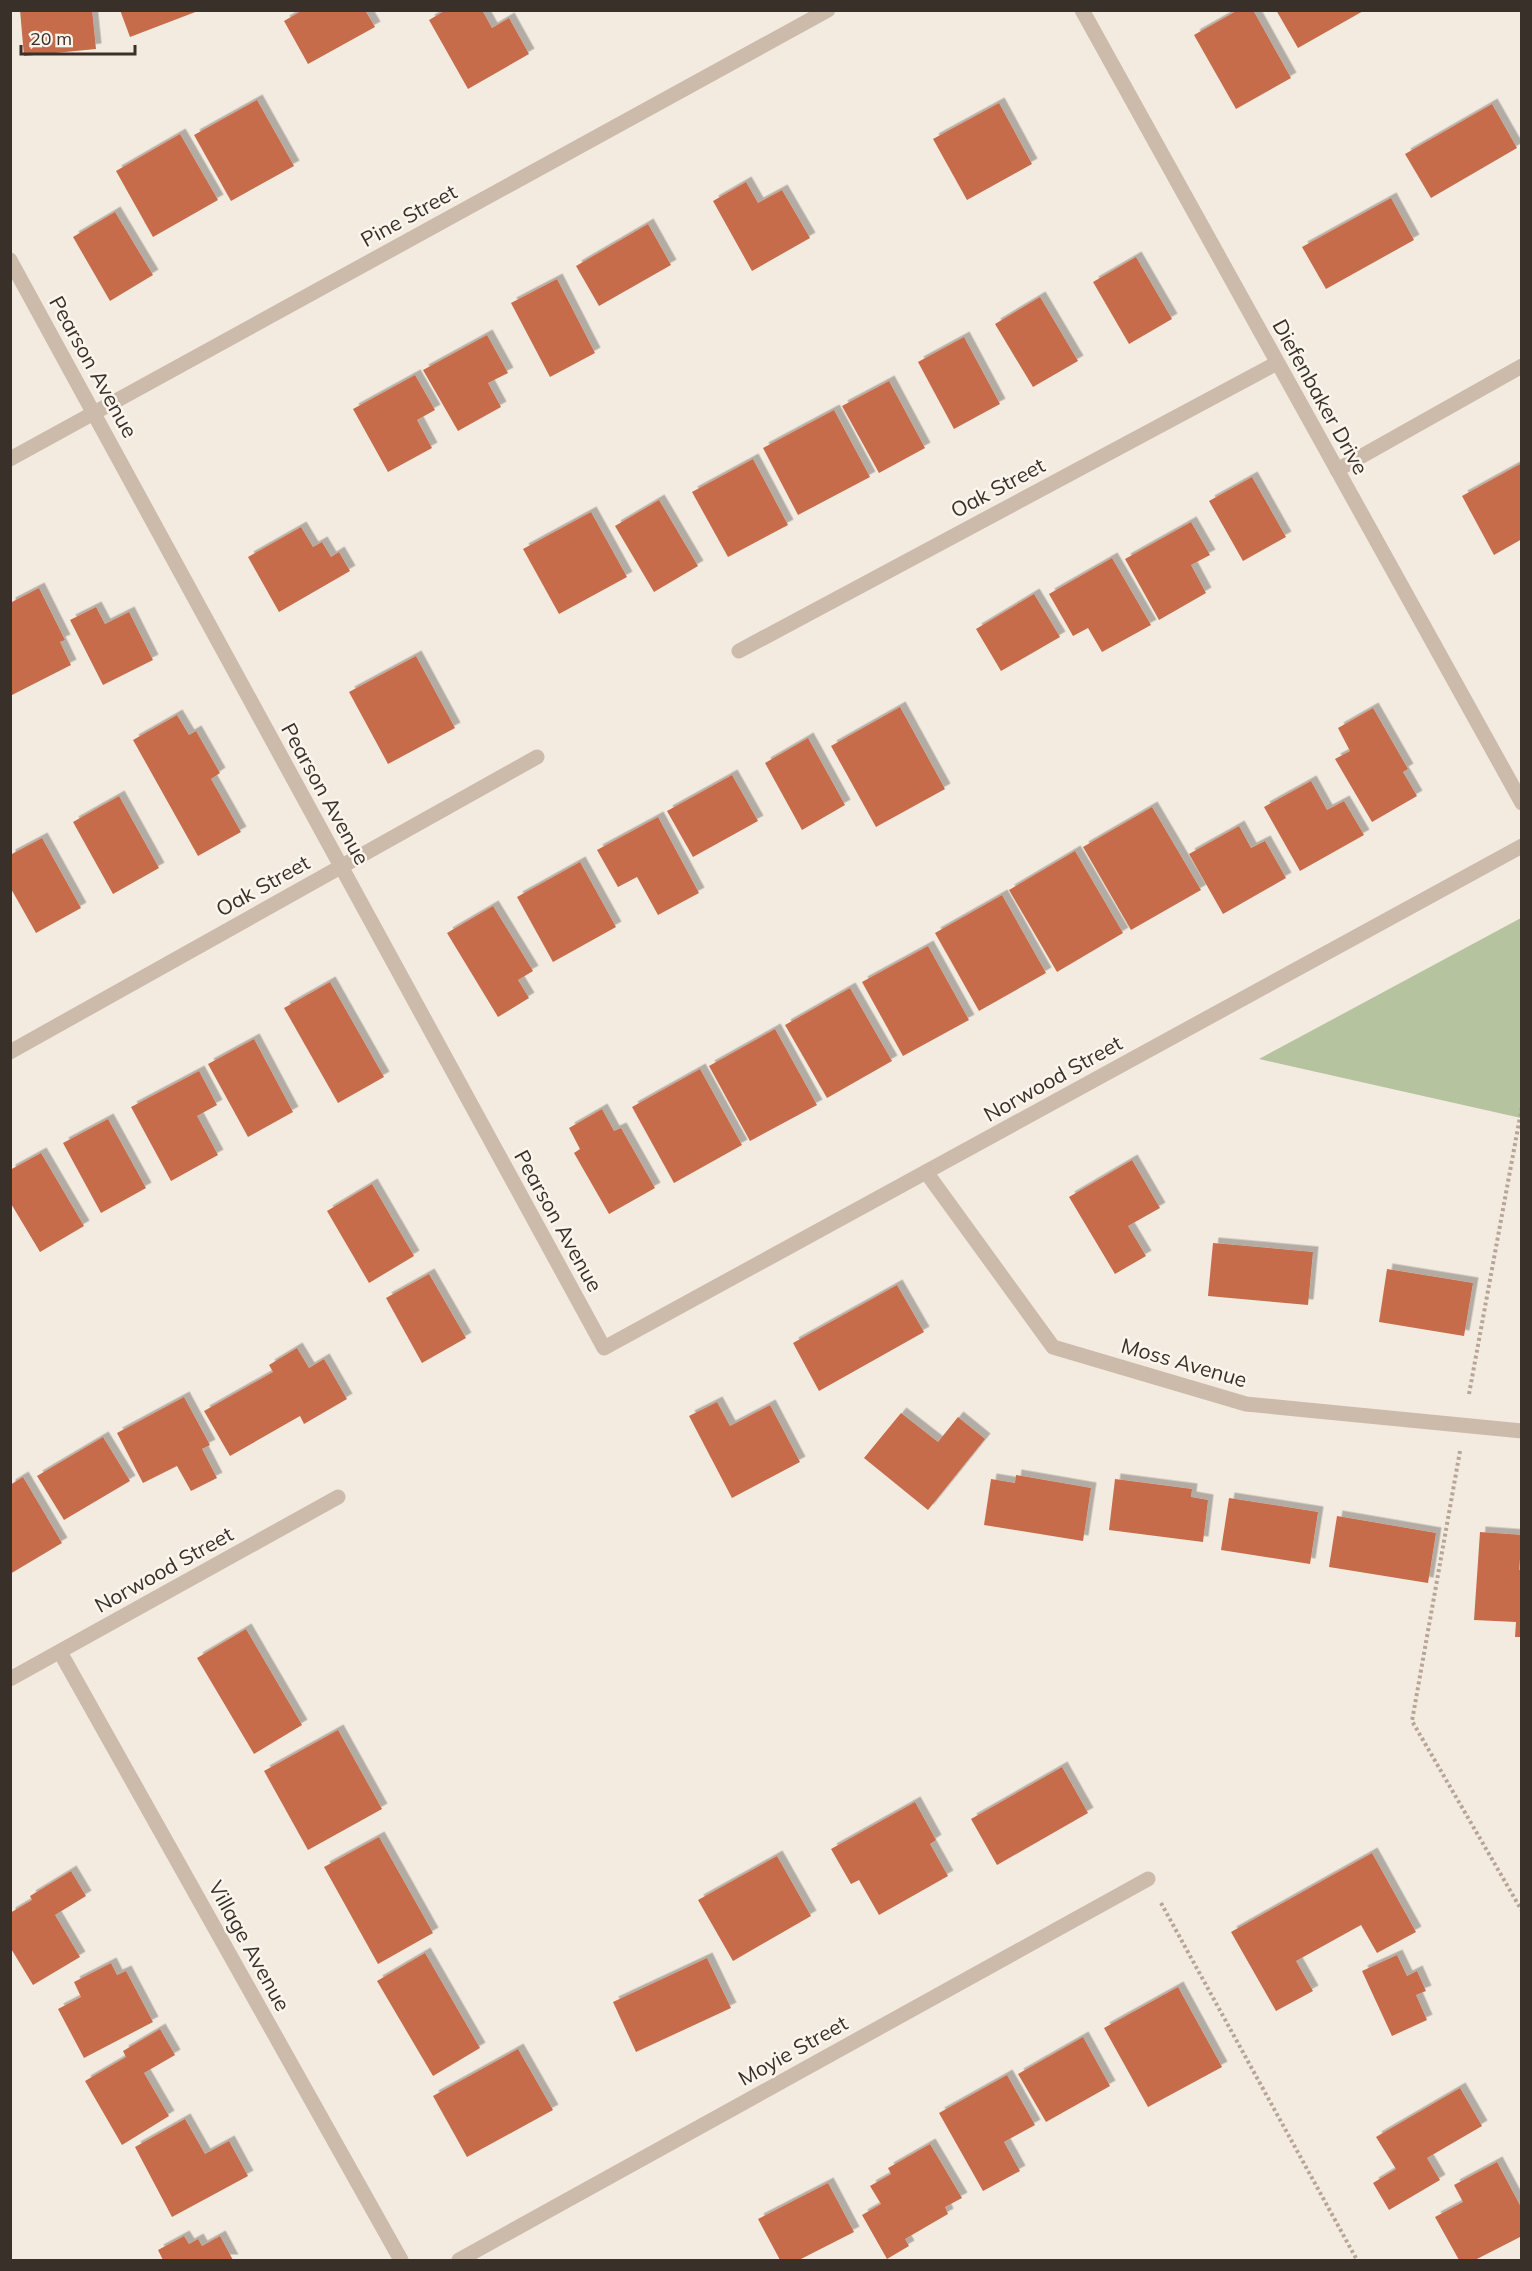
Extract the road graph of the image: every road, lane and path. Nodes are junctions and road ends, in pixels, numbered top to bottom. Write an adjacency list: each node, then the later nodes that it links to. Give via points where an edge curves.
1 (828, 10): 6 (street, Pine Street)
2 (1082, 10): 4 (street, Diefenbaker Drive)
3 (10, 260): 6 (street, Pearson Avenue)
4 (1277, 363): 8 (street, Diefenbaker Drive); 9 (street, Oak Street)
5 (1521, 366): 8 (street)
6 (94, 413): 7 (street, Pine Street); 13 (street, Pearson Avenue)
7 (10, 459)
8 (1337, 470): 11 (street, Diefenbaker Drive)
9 (739, 651)
10 (537, 757): 13 (street, Oak Street)
11 (1521, 803)
12 (1521, 846): 16 (street, Norwood Street)
13 (341, 866): 14 (street, Oak Street); 17 (street, Pearson Avenue)
14 (10, 1052)
15 (1521, 1107): 18 (path)
16 (926, 1172): 17 (street, Norwood Street); 19 (street, Moss Avenue, via 1053,1347 1246,1404)
17 (604, 1348)
18 (1469, 1394)
19 (1521, 1431)
20 (1460, 1450): 25 (path, via 1412,1721)
21 (338, 1497): 22 (street, Norwood Street)
22 (60, 1652): 23 (street, Norwood Street); 26 (street, Village Avenue)
23 (10, 1679)
24 (1148, 1879): 27 (street, Moyie Street); 28 (path)
25 (1521, 1911)
26 (401, 2260)
27 (459, 2260)
28 (1357, 2260)

